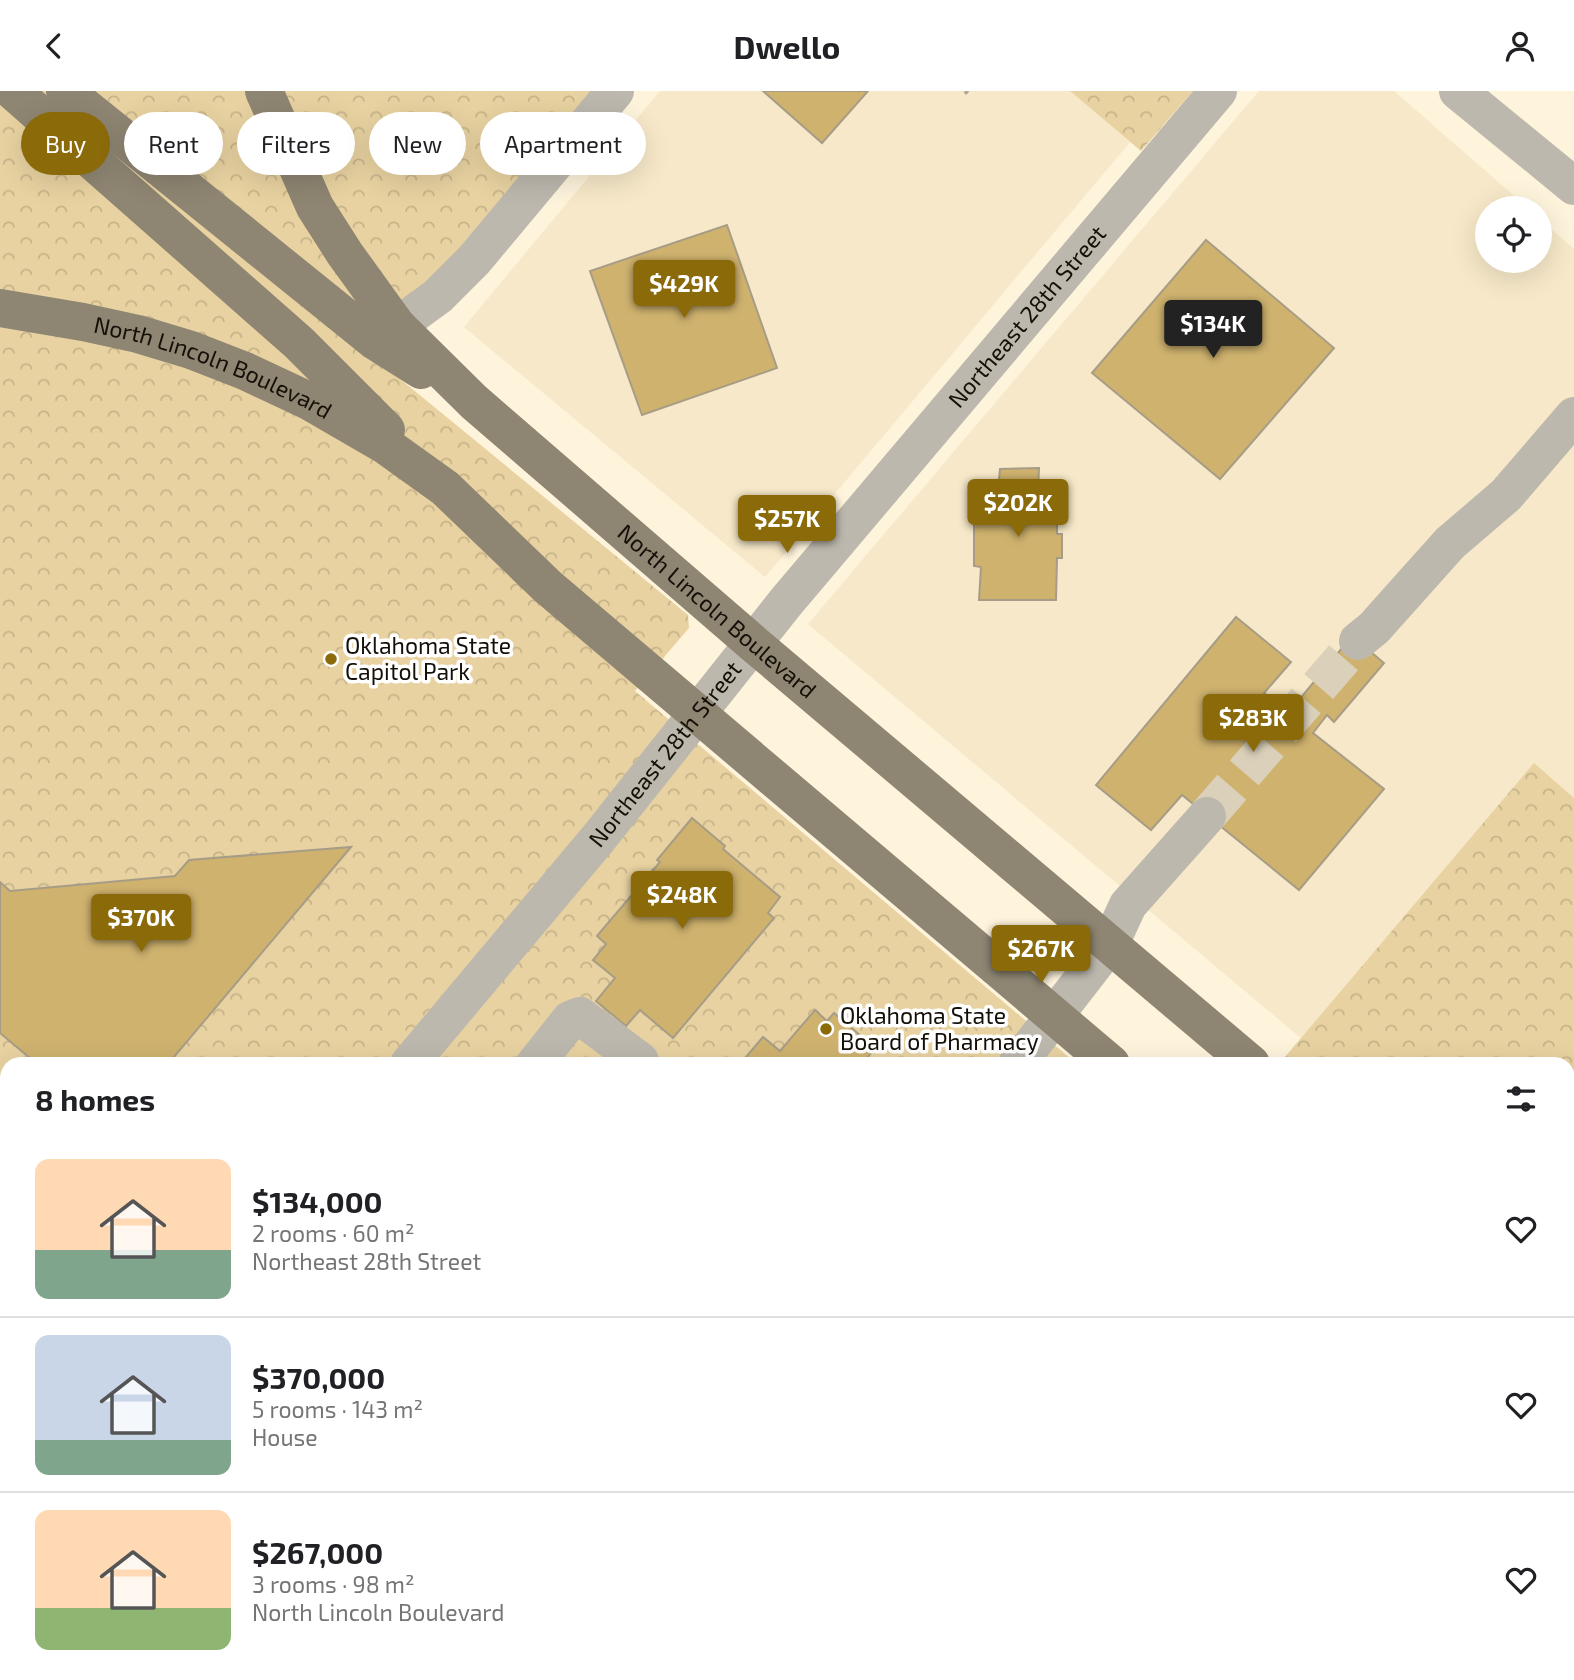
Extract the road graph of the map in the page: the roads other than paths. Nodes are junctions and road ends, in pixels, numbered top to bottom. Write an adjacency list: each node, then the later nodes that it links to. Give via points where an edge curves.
1 (13, 91): 12 (main road, via 299,343)
2 (65, 91): 10 (main road, via 375,341)
3 (264, 91): 9 (main road, North Lincoln Boulevard, via 315,207)
4 (615, 91): 9 (street, via 468,267)
5 (1218, 91): 14 (street, Northeast 28th Street)
6 (1458, 91): 7 (street)
7 (1574, 186)
8 (0, 308): 12 (main road, North Lincoln Boulevard, via 138,334 245,370 385,445)
9 (397, 326): 10 (main road, North Lincoln Boulevard)
10 (474, 402): 14 (main road, North Lincoln Boulevard)
11 (1574, 416): 13 (street, via 1506,495 1450,543)
12 (445, 488): 15 (main road, North Lincoln Boulevard, via 548,587)
13 (1358, 641)
14 (754, 644): 15 (street, Northeast 28th Street); 17 (main road, North Lincoln Boulevard)
15 (699, 713): 18 (main road, North Lincoln Boulevard); 19 (street, Northeast 28th Street)
16 (1207, 815): 17 (street, via 1128,905)
17 (1110, 944): 18 (street); 24 (main road, North Lincoln Boulevard)
18 (1055, 1015): 22 (street); 23 (main road, North Lincoln Boulevard)
19 (427, 1057)
20 (541, 1057): 21 (street, via 570,1020 580,1016)
21 (635, 1057)
22 (1022, 1057)
23 (1103, 1057)
24 (1243, 1057)

